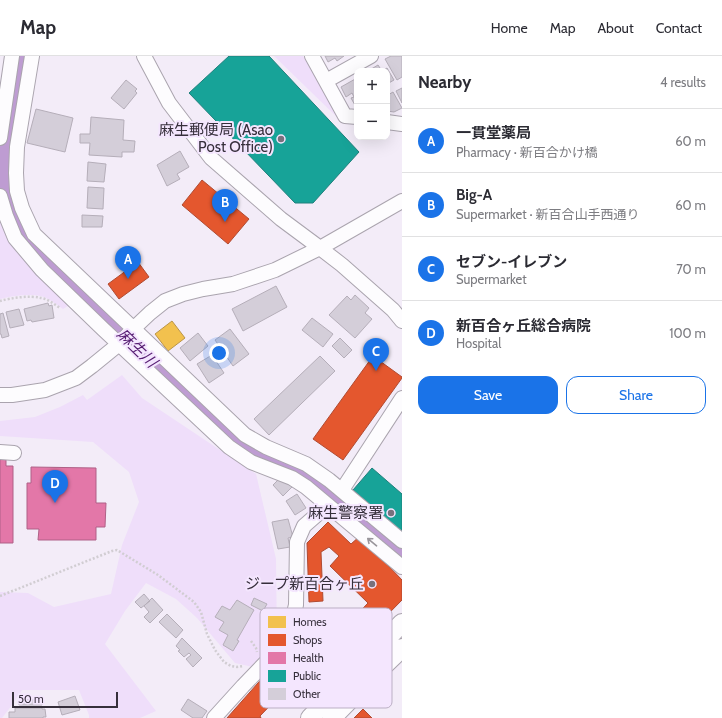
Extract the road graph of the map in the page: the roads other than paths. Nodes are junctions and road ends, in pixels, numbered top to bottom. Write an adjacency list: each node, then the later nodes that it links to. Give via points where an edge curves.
1 (32, 56): 15 (street, via 17,147 17,191 22,208 34,234)
2 (144, 56): 13 (street, via 169,103 211,158 281,219)
3 (312, 56): 6 (street)
4 (371, 56): 6 (street)
5 (7, 60): 10 (street)
6 (326, 82): 7 (street, via 345,116)
7 (354, 117)
8 (390, 122): 9 (street)
9 (402, 124)
10 (0, 138)
11 (0, 196): 16 (street, via 15,238 42,270)
12 (402, 201): 13 (street)
13 (320, 248): 14 (street, via 393,310); 15 (street, via 275,270 233,284 203,289 165,301)
14 (402, 321)
15 (132, 329): 16 (street); 21 (street, via 245,435 306,464)
16 (121, 342): 17 (street, via 76,378 45,390); 22 (street, via 229,448 251,462 292,478)
17 (0, 395)
18 (402, 398): 21 (street)
19 (0, 452): 20 (street)
20 (14, 453)
21 (342, 490): 23 (street)
22 (328, 505): 23 (street); 26 (street, via 304,526 297,542)
23 (347, 508): 24 (street); 25 (street, one-way to 23)
24 (402, 541)
25 (402, 567)
26 (295, 608)
27 (402, 623): 28 (main road)
28 (392, 633)
29 (402, 648): 30 (main road)
30 (392, 658)
31 (260, 669): 34 (street)
32 (320, 708): 35 (main road)
33 (342, 708): 36 (main road)
34 (214, 718)
35 (310, 718)
36 (332, 718)

